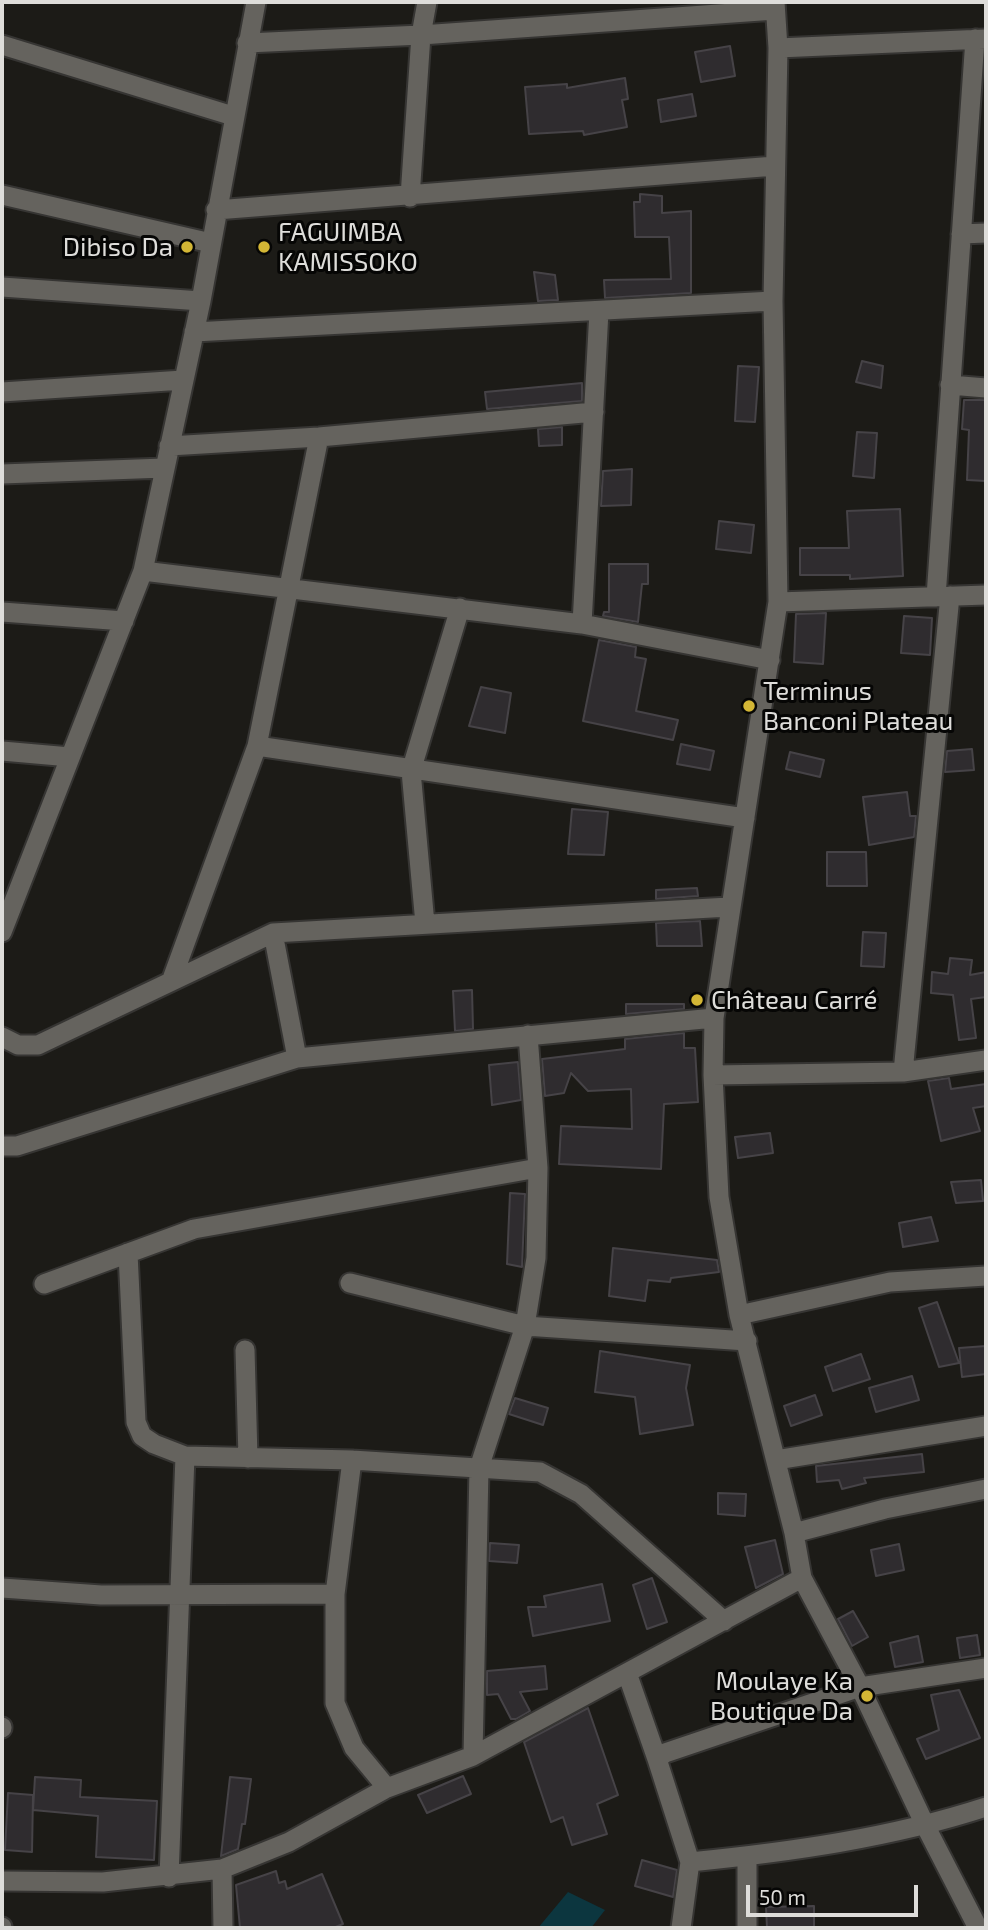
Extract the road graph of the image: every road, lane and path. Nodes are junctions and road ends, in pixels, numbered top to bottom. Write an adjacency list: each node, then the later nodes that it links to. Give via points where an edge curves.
1 (256, 2): 6 (street)
2 (427, 2): 4 (street)
3 (775, 6): 4 (street); 8 (street)
4 (421, 35): 6 (street); 12 (street)
5 (980, 39): 8 (street); 15 (street)
6 (247, 43): 9 (street)
7 (2, 46): 9 (street)
8 (778, 48): 10 (street)
9 (233, 116): 13 (street)
10 (775, 166): 12 (street); 19 (street)
11 (2, 195): 16 (street)
12 (410, 197): 13 (street)
13 (216, 210): 16 (street)
14 (986, 233): 15 (street)
15 (961, 234): 23 (street)
16 (211, 243): 18 (street)
17 (2, 287): 18 (street)
18 (201, 301): 21 (street)
19 (773, 301): 20 (street); 35 (street)
20 (599, 311): 21 (street); 26 (street)
21 (194, 332): 22 (street)
22 (183, 380): 25 (street); 28 (street)
23 (950, 385): 24 (street); 34 (street)
24 (986, 388)
25 (2, 392)
26 (594, 412): 27 (street); 39 (street)
27 (319, 437): 28 (street); 32 (street)
28 (169, 446): 29 (street)
29 (164, 468): 30 (street); 31 (street)
30 (2, 474)
31 (144, 571): 32 (street); 38 (street)
32 (289, 587): 36 (street); 41 (street)
33 (986, 596): 34 (street)
34 (943, 597): 35 (street); 56 (street)
35 (778, 602): 40 (street)
36 (460, 608): 39 (street); 44 (street)
37 (2, 612): 38 (street)
38 (124, 621): 43 (street)
39 (582, 624): 40 (street)
40 (770, 660): 45 (street)
41 (257, 746): 44 (street); 50 (street)
42 (2, 751): 43 (street)
43 (71, 757): 48 (street)
44 (411, 771): 45 (street); 47 (street)
45 (745, 818): 46 (street)
46 (729, 907): 47 (street); 51 (street)
47 (425, 924): 49 (street)
48 (3, 925)
49 (274, 933): 50 (street); 54 (street)
50 (172, 979): 53 (street, via 38,1045 18,1045)
51 (714, 1018): 52 (street); 57 (street)
52 (528, 1035): 54 (street); 59 (street)
53 (2, 1037)
54 (297, 1058): 58 (street, via 17,1146)
55 (986, 1060): 56 (street)
56 (903, 1072): 57 (street)
57 (713, 1075): 64 (street, via 719,1197)
58 (2, 1146)
59 (538, 1168): 60 (street, via 194,1229); 65 (street, via 536,1258)
60 (128, 1253): 63 (street); 69 (street, via 136,1422 142,1436 153,1444)
61 (986, 1276): 64 (street, via 890,1282)
62 (350, 1283): 65 (street)
63 (44, 1284)
64 (739, 1315): 66 (street)
65 (525, 1326): 66 (street); 73 (street)
66 (747, 1341): 72 (street)
67 (245, 1350): 70 (street)
68 (986, 1426): 72 (street)
69 (186, 1456): 70 (street); 78 (street)
70 (248, 1458): 71 (street)
71 (352, 1460): 73 (street); 79 (street)
72 (776, 1460): 75 (street)
73 (479, 1468): 80 (street, via 540,1472 582,1494); 84 (street)
74 (986, 1489): 75 (street)
75 (794, 1533): 76 (street)
76 (802, 1577): 80 (street); 83 (street)
77 (2, 1588): 78 (street, via 100,1595)
78 (180, 1594): 79 (street); 92 (street)
79 (335, 1594): 86 (street, via 335,1703 354,1748)
80 (724, 1621): 82 (street)
81 (986, 1668): 83 (street)
82 (628, 1673): 84 (street); 85 (street)
83 (860, 1687): 85 (street); 88 (street)
84 (473, 1756): 86 (street)
85 (657, 1759): 90 (street)
86 (387, 1787): 91 (street, via 289,1842)
87 (986, 1807): 88 (street)
88 (926, 1827): 89 (street); 97 (street)
89 (747, 1856): 90 (street); 96 (street)
90 (690, 1862): 95 (street)
91 (222, 1869): 92 (street); 94 (street)
92 (169, 1877): 93 (street)
93 (2, 1881)
94 (223, 1928)
95 (681, 1928)
96 (747, 1928)
97 (978, 1928)

